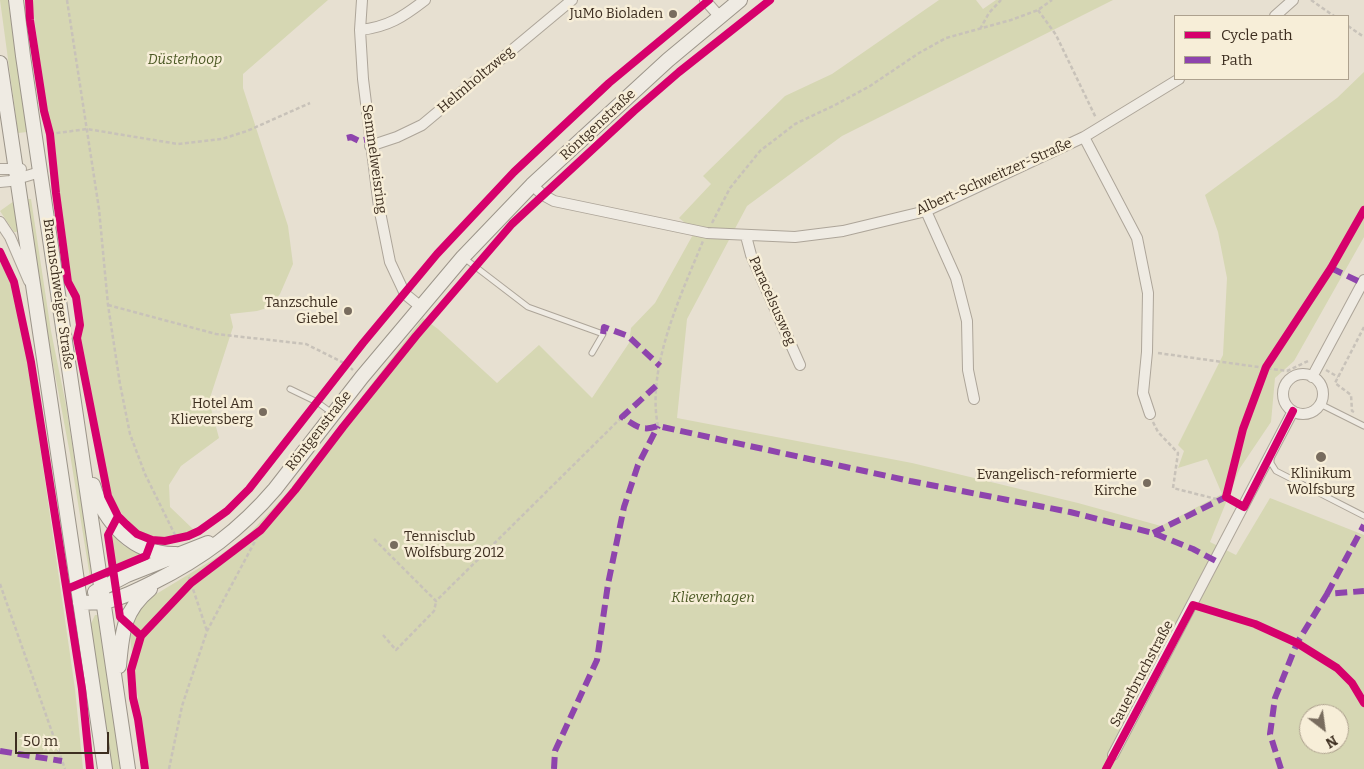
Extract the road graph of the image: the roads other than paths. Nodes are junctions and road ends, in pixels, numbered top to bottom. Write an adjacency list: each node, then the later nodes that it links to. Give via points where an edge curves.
1 (16, 0): 16 (main road, Braunschweiger Straße)
2 (362, 0): 10 (street, Semmelweisring)
3 (426, 0): 10 (street, via 379,28)
4 (572, 0): 14 (street, Helmholtzweg, via 422,125)
5 (704, 0): 9 (street)
6 (740, 0): 9 (main road, Röntgenstraße)
7 (1293, 0): 8 (street)
8 (1276, 15)
9 (719, 16): 19 (main road, Röntgenstraße)
10 (360, 30): 14 (street, Semmelweisring)
11 (0, 63): 17 (main road, Braunschweiger Straße)
12 (1177, 80): 13 (street, Albert-Schweitzer-Straße)
13 (1084, 137): 20 (street, Albert-Schweitzer-Straße); 35 (street, via 1137,238 1148,293 1143,393)
14 (370, 146): 26 (street, Semmelweisring, via 390,262 405,294)
15 (0, 169): 17 (street)
16 (40, 172): 17 (street); 37 (main road, Braunschweiger Straße)
17 (17, 174): 18 (street); 25 (main road, Braunschweiger Straße)
18 (0, 182)
19 (532, 185): 22 (street, Albert-Schweitzer-Straße, via 554,201 707,233); 23 (main road, Röntgenstraße)
20 (926, 211): 22 (street, Albert-Schweitzer-Straße, via 843,231 795,237); 31 (street, via 956,278 967,321 968,370)
21 (0, 222): 25 (street)
22 (746, 236): 28 (street, Paracelsusweg, via 751,255)
23 (463, 257): 26 (main road, Röntgenstraße); 27 (lane, via 528,307 603,334)
24 (1364, 280): 29 (street)
25 (34, 292): 44 (main road, Braunschweiger Straße)
26 (421, 307): 34 (main road, Röntgenstraße)
27 (592, 353)
28 (800, 365)
29 (1312, 376): 32 (street, via 1322,388); 33 (street, via 1297,375 1285,384 1283,400)
30 (290, 389): 34 (lane)
31 (974, 399)
32 (1320, 404): 33 (street, via 1308,413); 36 (lane)
33 (1293, 411): 38 (street, Sauerbruchstraße)
34 (333, 413): 39 (main road, Röntgenstraße)
35 (1150, 414)
36 (1364, 426)
37 (79, 436): 41 (main road, via 95,493 113,525 149,549 168,554); 43 (main road, Braunschweiger Straße)
38 (1271, 454): 40 (lane, via 1271,463 1276,471); 46 (street, Sauerbruchstraße)
39 (253, 513): 41 (main road, Röntgenstraße, via 209,543); 42 (main road, Röntgenstraße, via 210,550)
40 (1364, 516)
41 (181, 553): 43 (main road, Röntgenstraße, via 127,575)
42 (177, 570): 43 (main road, Röntgenstraße, via 140,589); 45 (main road, via 138,599 127,617 121,637 119,668)
43 (103, 595): 44 (main road, Röntgenstraße); 45 (main road, Braunschweiger Straße)
44 (80, 602): 47 (main road, Braunschweiger Straße)
45 (122, 725): 48 (main road, Braunschweiger Straße)
46 (1113, 755): 49 (lane)
47 (105, 769)
48 (128, 769)
49 (1106, 769)

